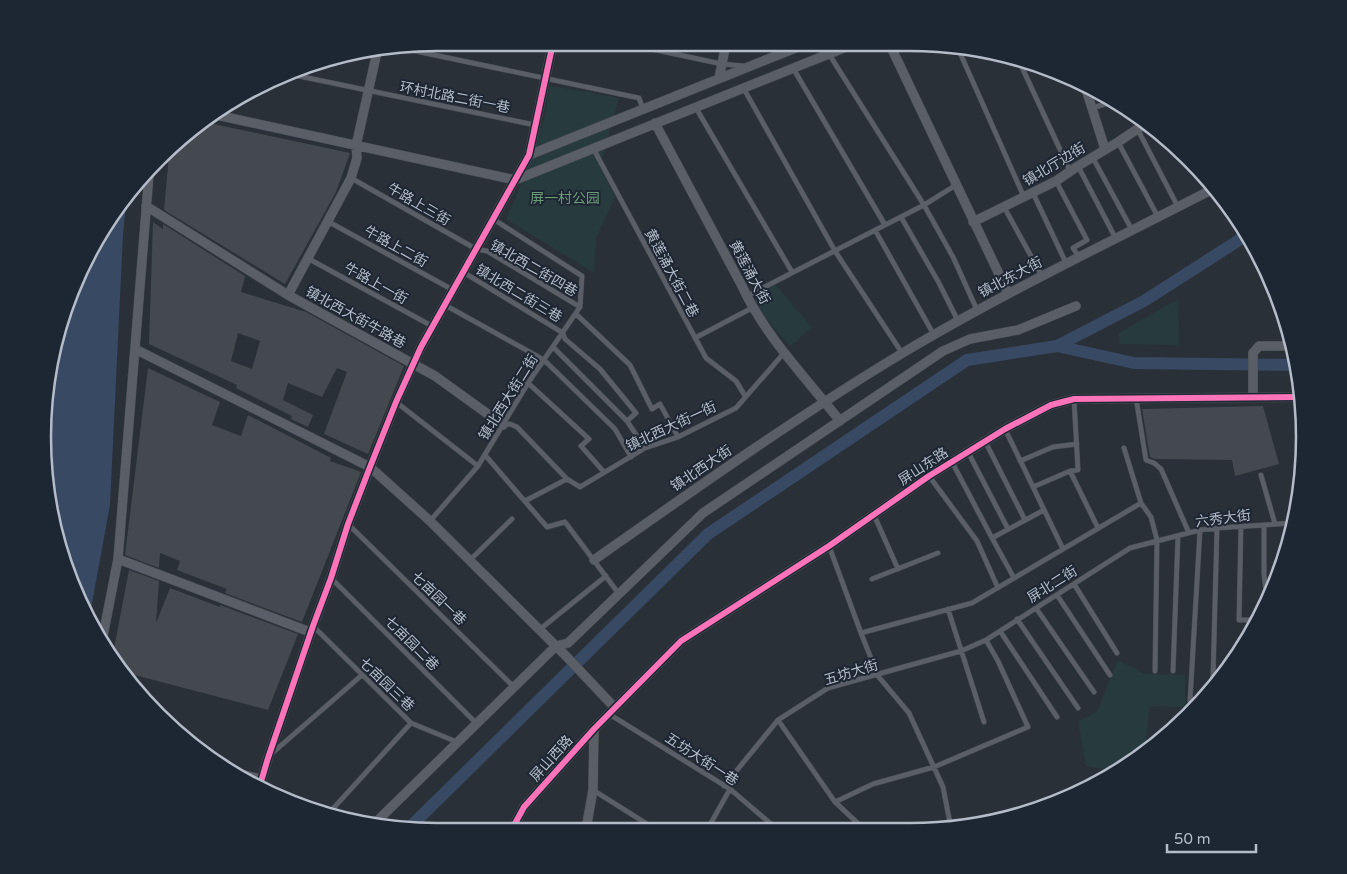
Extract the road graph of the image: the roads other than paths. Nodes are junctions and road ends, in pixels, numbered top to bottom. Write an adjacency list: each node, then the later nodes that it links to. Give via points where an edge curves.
1 (551, 51): 17 (street)
2 (661, 51): 11 (lane)
3 (725, 51): 11 (street)
4 (787, 51): 12 (street)
5 (836, 51): 8 (street)
6 (892, 51): 42 (street)
7 (418, 52): 17 (lane)
8 (829, 54): 13 (street); 45 (lane)
9 (961, 55): 44 (lane)
10 (377, 57): 19 (street)
11 (722, 64): 12 (lane); 16 (street)
12 (748, 66): 16 (street)
13 (793, 68): 18 (street); 54 (lane)
14 (1022, 68): 37 (lane)
15 (301, 77): 19 (lane, 环村北路二街一巷)
16 (718, 78): 23 (street)
17 (546, 79): 23 (lane, via 639,98); 27 (street)
18 (743, 88): 22 (street); 59 (lane)
19 (369, 91): 27 (lane, 环村北路二街一巷); 31 (street)
20 (1088, 95): 24 (street)
21 (1105, 104): 24 (lane)
22 (696, 106): 26 (street); 64 (lane)
23 (643, 108): 34 (street)
24 (1092, 108): 33 (street)
25 (223, 116): 31 (street)
26 (655, 123): 32 (street); 69 (street, 黄莲涌大街)
27 (536, 125): 34 (street)
28 (1141, 128): 30 (street, 镇北厅边街)
29 (1143, 130): 48 (lane)
30 (1118, 142): 33 (street, 镇北厅边街); 50 (lane)
31 (356, 146): 38 (street); 39 (street)
32 (593, 148): 39 (street); 80 (lane, 黄莲涌大街二巷)
33 (1105, 149): 35 (street, 镇北厅边街)
34 (529, 155): 39 (street)
35 (1092, 157): 36 (street, 镇北厅边街); 56 (lane)
36 (1078, 166): 37 (street, 镇北厅边街); 57 (lane)
37 (1070, 171): 40 (street, 镇北厅边街)
38 (352, 178): 52 (street); 58 (lane, 牛路上三街)
39 (515, 180): 51 (street)
40 (1056, 181): 44 (street, 镇北厅边街); 60 (lane, via 1087,240 1073,248)
41 (148, 182): 46 (street)
42 (956, 185): 45 (lane); 53 (street)
43 (1206, 191): 48 (street, 镇北东大街)
44 (1028, 195): 47 (street, 镇北厅边街); 62 (lane)
45 (924, 205): 49 (lane); 74 (lane)
46 (146, 206): 68 (street, 镇北西大街牛路巷); 83 (street)
47 (1004, 207): 53 (street, 镇北厅边街); 65 (lane)
48 (1178, 207): 50 (street, 镇北东大街)
49 (900, 217): 54 (lane); 76 (lane)
50 (1158, 217): 56 (street, 镇北东大街)
51 (493, 219): 58 (street); 72 (lane, 镇北西大街二街, via 582,276)
52 (329, 222): 61 (street); 66 (lane, 牛路上二街)
53 (973, 222): 67 (street)
54 (885, 225): 55 (lane)
55 (875, 230): 59 (lane); 79 (lane)
56 (1132, 230): 57 (street, 镇北东大街)
57 (1116, 239): 60 (street, 镇北东大街)
58 (476, 249): 63 (street); 72 (lane, 镇北西二街四巷, via 487,251)
59 (835, 252): 64 (lane); 85 (lane)
60 (1078, 257): 62 (street, 镇北东大街)
61 (309, 258): 68 (street); 77 (lane, 牛路上一街)
62 (1066, 264): 65 (street, 镇北东大街)
63 (463, 272): 66 (street); 78 (lane, 镇北西二街三巷)
64 (792, 272): 69 (lane)
65 (1042, 276): 67 (street, 镇北东大街)
66 (453, 290): 70 (street)
67 (1008, 293): 74 (street, 镇北东大街)
68 (288, 295): 87 (street, 镇北西大街牛路巷)
69 (747, 296): 73 (street, 黄莲涌大街)
70 (445, 305): 77 (street); 86 (lane)
71 (1076, 306): 97 (street, via 1018,330 970,339 943,351)
72 (580, 307): 75 (lane, 镇北西大街二街)
73 (752, 308): 80 (lane); 84 (street, 黄莲涌大街)
74 (977, 310): 76 (street, 镇北东大街)
75 (576, 314): 78 (lane, 镇北西大街二街); 100 (lane, via 630,365 652,409 660,404)
76 (958, 321): 79 (street, 镇北东大街)
77 (432, 326): 87 (street)
78 (563, 333): 82 (lane, 镇北西大街二街); 96 (lane, 镇北西二街三巷, via 565,339 600,369 636,413)
79 (934, 335): 85 (street, 镇北东大街)
80 (694, 338): 89 (lane, 黄莲涌大街二巷, via 706,358 736,381)
81 (1285, 346): 90 (street, via 1259,346 1253,353)
82 (554, 347): 86 (lane, 镇北西大街二街); 96 (lane)
83 (135, 349): 111 (street); 141 (street)
84 (785, 352): 89 (lane, 镇北西大街一街); 94 (street, 黄莲涌大街)
85 (902, 353): 94 (street, 镇北东大街)
86 (544, 360): 88 (lane, 镇北西大街二街); 107 (lane, via 615,429)
87 (413, 364): 95 (street); 98 (street, 镇北西大街牛路巷)
88 (528, 384): 98 (lane, 镇北西大街二街); 113 (lane, via 589,439 581,446)
89 (745, 396): 100 (lane, 镇北西大街一街, via 736,408)
90 (1253, 396): 91 (street, 屏山东路); 92 (street, 屏山东路)
91 (1293, 397)
92 (1136, 398): 93 (street, 屏山东路); 134 (lane, via 1146,460 1161,469)
93 (1074, 400): 99 (street, 屏山东路, via 1051,405); 102 (lane)
94 (824, 401): 97 (street, 黄莲涌大街); 143 (street, 镇北西大街)
95 (396, 402): 110 (lane); 111 (street)
96 (627, 421): 103 (lane)
97 (840, 421): 152 (street, via 704,513)
98 (503, 425): 106 (lane, 镇北西大街二街); 116 (lane, 镇北西大街牛路巷, via 518,427)
99 (1005, 429): 101 (street, 屏山东路); 108 (lane)
100 (678, 437): 103 (lane, 镇北西大街一街)
101 (985, 441): 105 (street, 屏山东路); 123 (lane)
102 (1077, 444): 108 (lane, via 1054,447); 112 (lane, via 1078,470)
103 (645, 448): 107 (lane, 镇北西大街一街)
104 (1124, 448): 119 (lane)
105 (968, 452): 109 (street, 屏山东路); 132 (lane)
106 (485, 455): 110 (lane, 镇北西大街二街); 118 (lane)
107 (631, 457): 113 (lane, 镇北西大街一街)
108 (1020, 461): 117 (lane)
109 (952, 462): 114 (street, 屏山东路); 136 (lane)
110 (478, 466): 124 (lane, 镇北西大街二街)
111 (370, 467): 124 (street); 126 (street)
112 (1070, 471): 117 (lane); 130 (lane)
113 (604, 472): 116 (lane, 镇北西大街一街, via 580,486)
114 (929, 476): 121 (street, 屏山东路); 151 (lane, via 976,541)
115 (1262, 476): 127 (lane)
116 (567, 479): 118 (lane)
117 (1033, 487): 120 (lane)
118 (525, 501): 143 (lane, via 547,527 565,522)
119 (1141, 503): 130 (lane); 137 (lane, via 1151,517)
120 (1044, 510): 123 (lane); 139 (lane)
121 (874, 515): 138 (street, 屏山东路); 144 (lane)
122 (512, 520): 142 (lane)
123 (1025, 520): 132 (lane)
124 (430, 521): 142 (street)
125 (1286, 523): 127 (lane, 六秀大街)
126 (348, 524): 146 (street); 173 (lane, 七亩园一巷)
127 (1275, 524): 128 (lane, 六秀大街)
128 (1264, 525): 129 (lane, 六秀大街); 150 (lane)
129 (1241, 526): 131 (lane, 六秀大街); 157 (lane, via 1239,620)
130 (1098, 528): 139 (lane)
131 (1217, 528): 133 (lane, 六秀大街); 169 (lane)
132 (1008, 529): 136 (lane)
133 (1200, 530): 134 (lane, 六秀大街); 175 (lane)
134 (1189, 533): 135 (lane, 六秀大街)
135 (1178, 536): 137 (lane, 六秀大街); 168 (lane)
136 (992, 538): 147 (lane)
137 (1157, 540): 149 (lane, 屏北二街, via 1130,548); 167 (lane)
138 (829, 546): 162 (lane); 177 (street, 屏山东路, via 682,641)
139 (1063, 549): 147 (lane)
140 (938, 553): 144 (lane)
141 (118, 559): 158 (street); 161 (street)
142 (470, 560): 159 (street)
143 (594, 560): 145 (lane)
144 (898, 569): 148 (lane)
145 (606, 576): 152 (lane); 159 (lane)
146 (331, 578): 158 (street); 182 (lane, 七亩园二巷)
147 (1014, 578): 151 (lane)
148 (872, 579)
149 (1074, 584): 153 (lane, 屏北二街); 166 (lane)
150 (1265, 586)
151 (998, 588): 155 (lane, via 972,603)
152 (619, 594): 164 (street, via 568,644)
153 (1057, 595): 154 (lane, 屏北二街); 171 (lane)
154 (1036, 608): 156 (lane, 屏北二街); 174 (lane)
155 (948, 610): 162 (lane); 165 (lane)
156 (1017, 620): 160 (lane, 屏北二街); 176 (lane)
157 (1249, 620)
158 (312, 629): 170 (lane, 七亩园三巷); 185 (street)
159 (539, 630): 164 (street)
160 (1000, 630): 163 (lane, 屏北二街); 178 (lane)
161 (104, 631)
162 (861, 633): 172 (lane)
163 (986, 640): 165 (lane, 屏北二街); 186 (lane, via 1028,728)
164 (556, 646): 173 (street); 177 (street, via 591,682)
165 (961, 651): 172 (lane, 五坊大街); 180 (lane)
166 (1117, 653)
167 (1155, 671)
168 (1173, 671)
169 (1214, 674)
170 (362, 675): 181 (lane, 七亩园三巷); 185 (lane)
171 (1110, 675)
172 (878, 676): 179 (lane, 五坊大街, via 828,688); 186 (lane, via 909,713)
173 (514, 687): 182 (street)
174 (1094, 692)
175 (1190, 701)
176 (1078, 708)
177 (612, 711): 183 (street, 屏山西路); 188 (lane, 五坊大街一巷)
178 (1057, 717)
179 (778, 720): 188 (lane, 五坊大街); 191 (lane)
180 (984, 722)
181 (411, 723): 184 (lane, 七亩园三巷); 192 (lane)
182 (477, 724): 184 (street)
183 (594, 729): 190 (street); 195 (street, 屏山西路, via 524,807)
184 (456, 742): 193 (street)
185 (268, 758): 187 (street)
186 (934, 767): 191 (lane, via 873,784); 194 (lane, via 943,787)
187 (261, 781)
188 (724, 786): 189 (lane, 五坊大街一巷)
189 (730, 789): 198 (lane); 199 (lane, 五坊大街一巷)
190 (593, 790): 196 (street); 197 (lane)
191 (835, 802): 200 (lane)
192 (334, 809)
193 (381, 818)
194 (950, 820)
195 (515, 823)
196 (587, 823)
197 (645, 823)
198 (712, 823)
199 (770, 823)
200 (858, 823)

